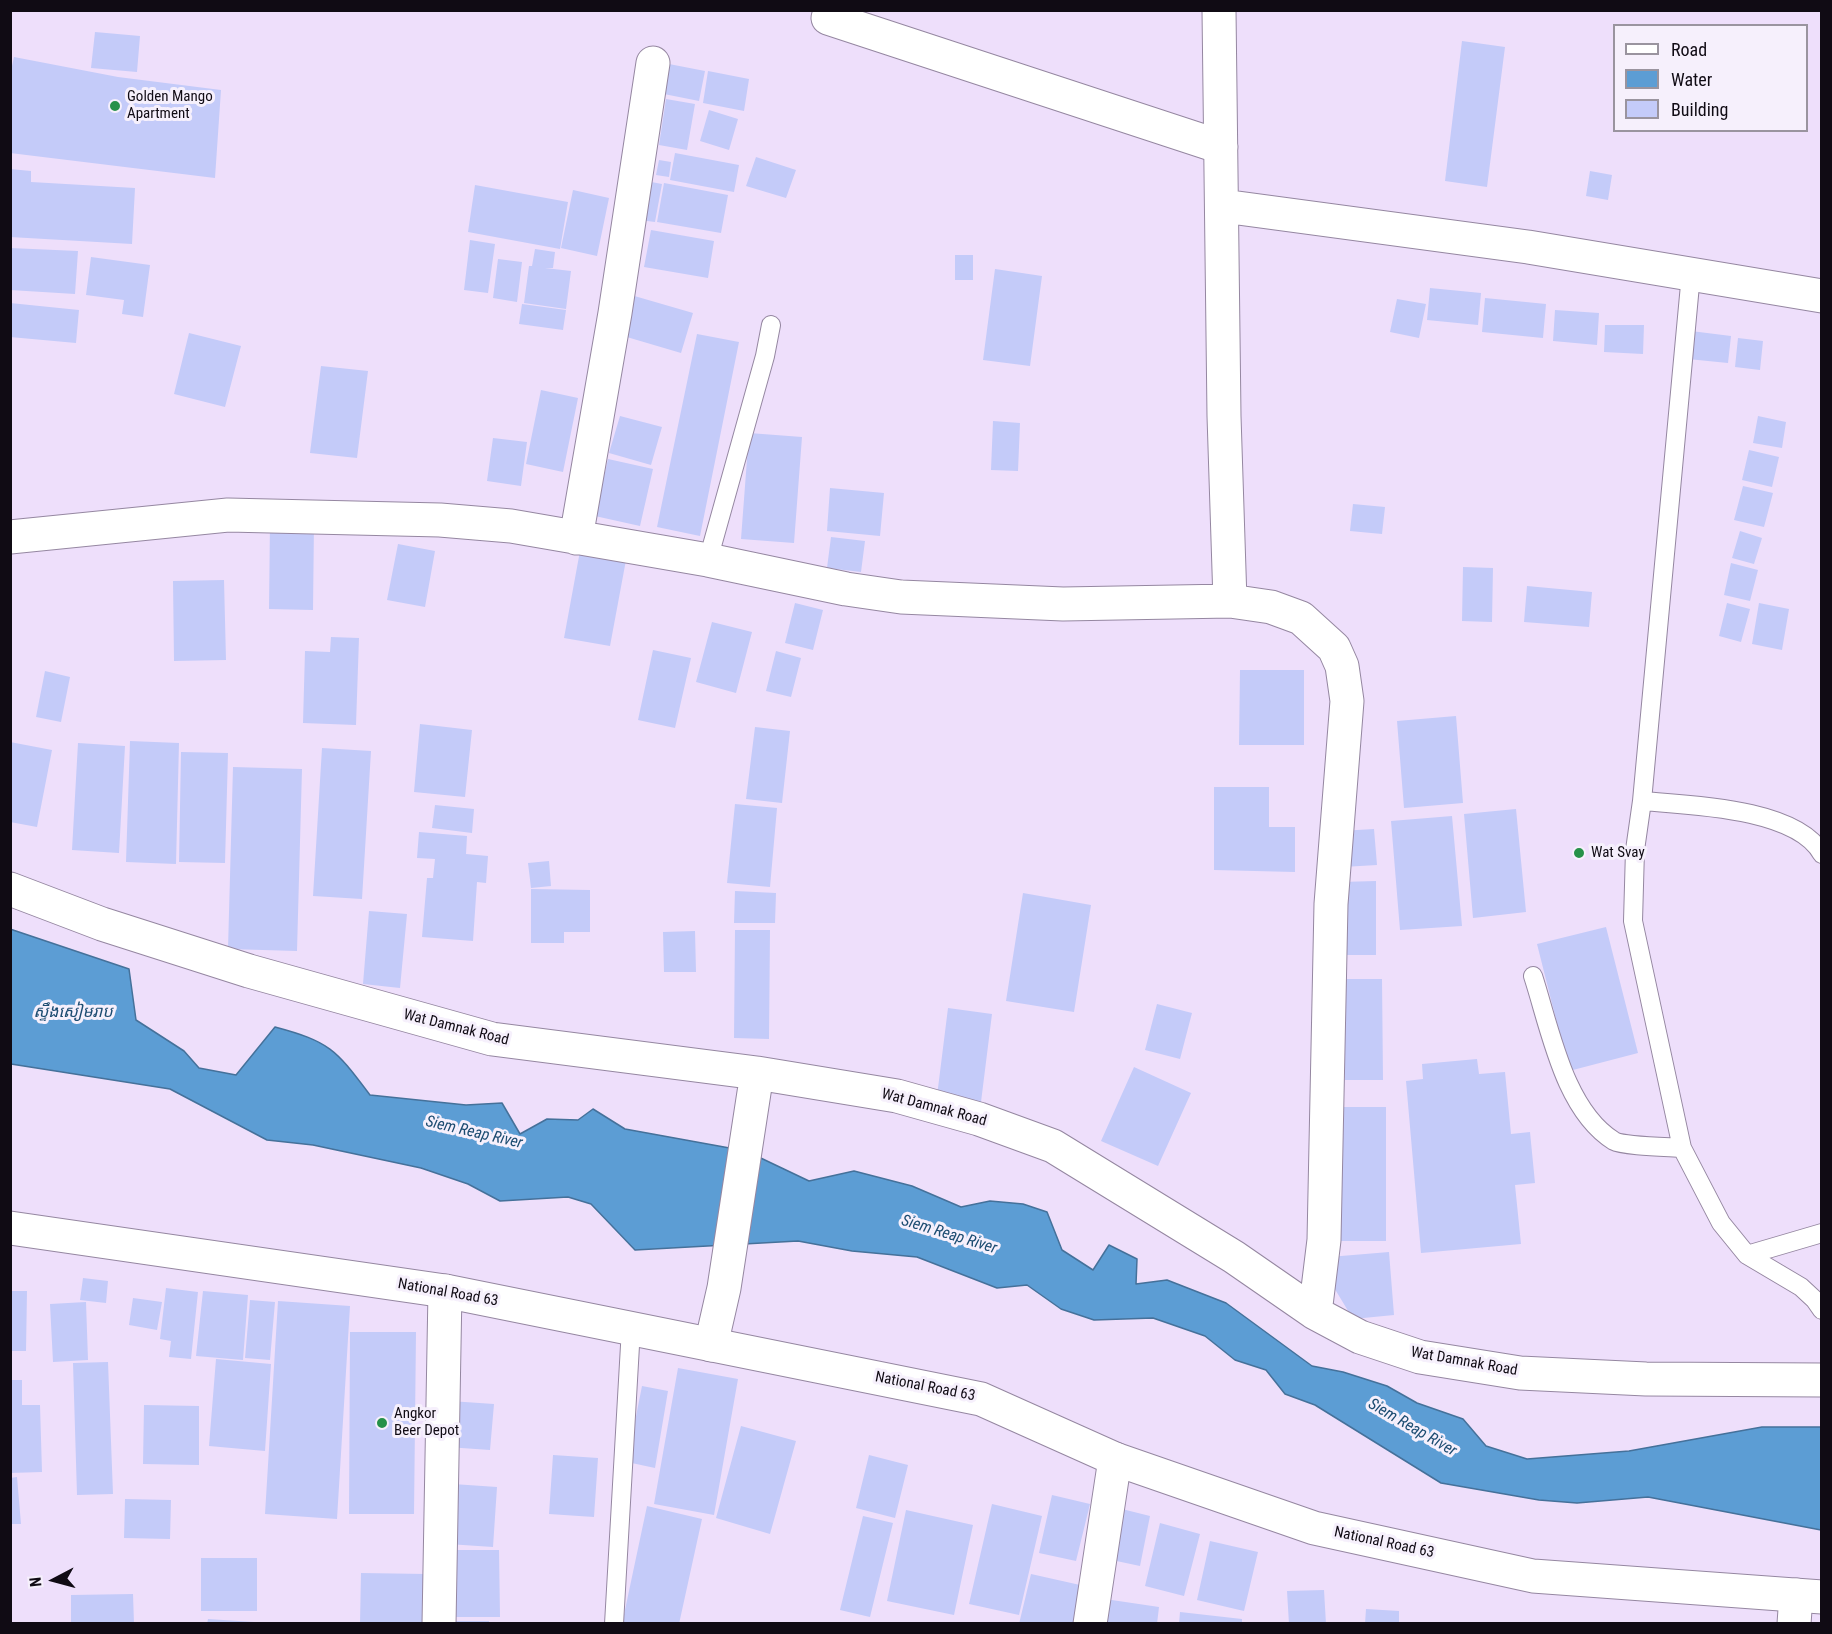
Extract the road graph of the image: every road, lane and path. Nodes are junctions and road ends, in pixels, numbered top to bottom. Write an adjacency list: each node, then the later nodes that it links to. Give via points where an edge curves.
1 (1219, 10): 4 (street)
2 (828, 18): 4 (street)
3 (652, 63): 10 (street, via 615,314)
4 (1221, 147): 5 (street)
5 (1223, 206): 6 (street, via 1528,247); 12 (street)
6 (1691, 274): 7 (street); 13 (lane)
7 (1821, 296)
8 (771, 325): 11 (lane)
9 (10, 537): 10 (street, via 228,514 440,520 511,526)
10 (576, 538): 11 (street)
11 (708, 560): 12 (street, via 846,590 901,597 1063,604)
12 (1230, 601): 24 (street, via 1301,618 1334,648 1345,681 1347,701 1331,904 1324,1240)
13 (1642, 801): 14 (lane, via 1727,809 1793,827); 18 (lane, via 1635,850 1633,921)
14 (1821, 854)
15 (10, 889): 17 (street, Wat Damnak Road, via 102,924 238,967 492,1039)
16 (1533, 975): 18 (lane, via 1571,1093 1595,1124 1616,1142)
17 (757, 1074): 24 (street, Wat Damnak Road, via 897,1096 979,1119 1053,1146 1234,1257); 26 (street, via 724,1288)
18 (1682, 1148): 21 (lane, via 1720,1223)
19 (10, 1228): 22 (street, National Road 63)
20 (1821, 1233): 21 (lane)
21 (1747, 1255): 23 (lane, via 1801,1287)
22 (445, 1291): 25 (street, National Road 63); 30 (street)
23 (1821, 1311)
24 (1315, 1313): 27 (street, Wat Damnak Road, via 1360,1337 1420,1357 1520,1372 1646,1379)
25 (631, 1328): 26 (street, National Road 63); 31 (lane)
26 (711, 1345): 28 (street, National Road 63, via 981,1399)
27 (1821, 1380)
28 (1115, 1459): 29 (street, National Road 63, via 1314,1528 1533,1576); 32 (street)
29 (1804, 1605)
30 (439, 1623)
31 (614, 1623)
32 (1090, 1623)

